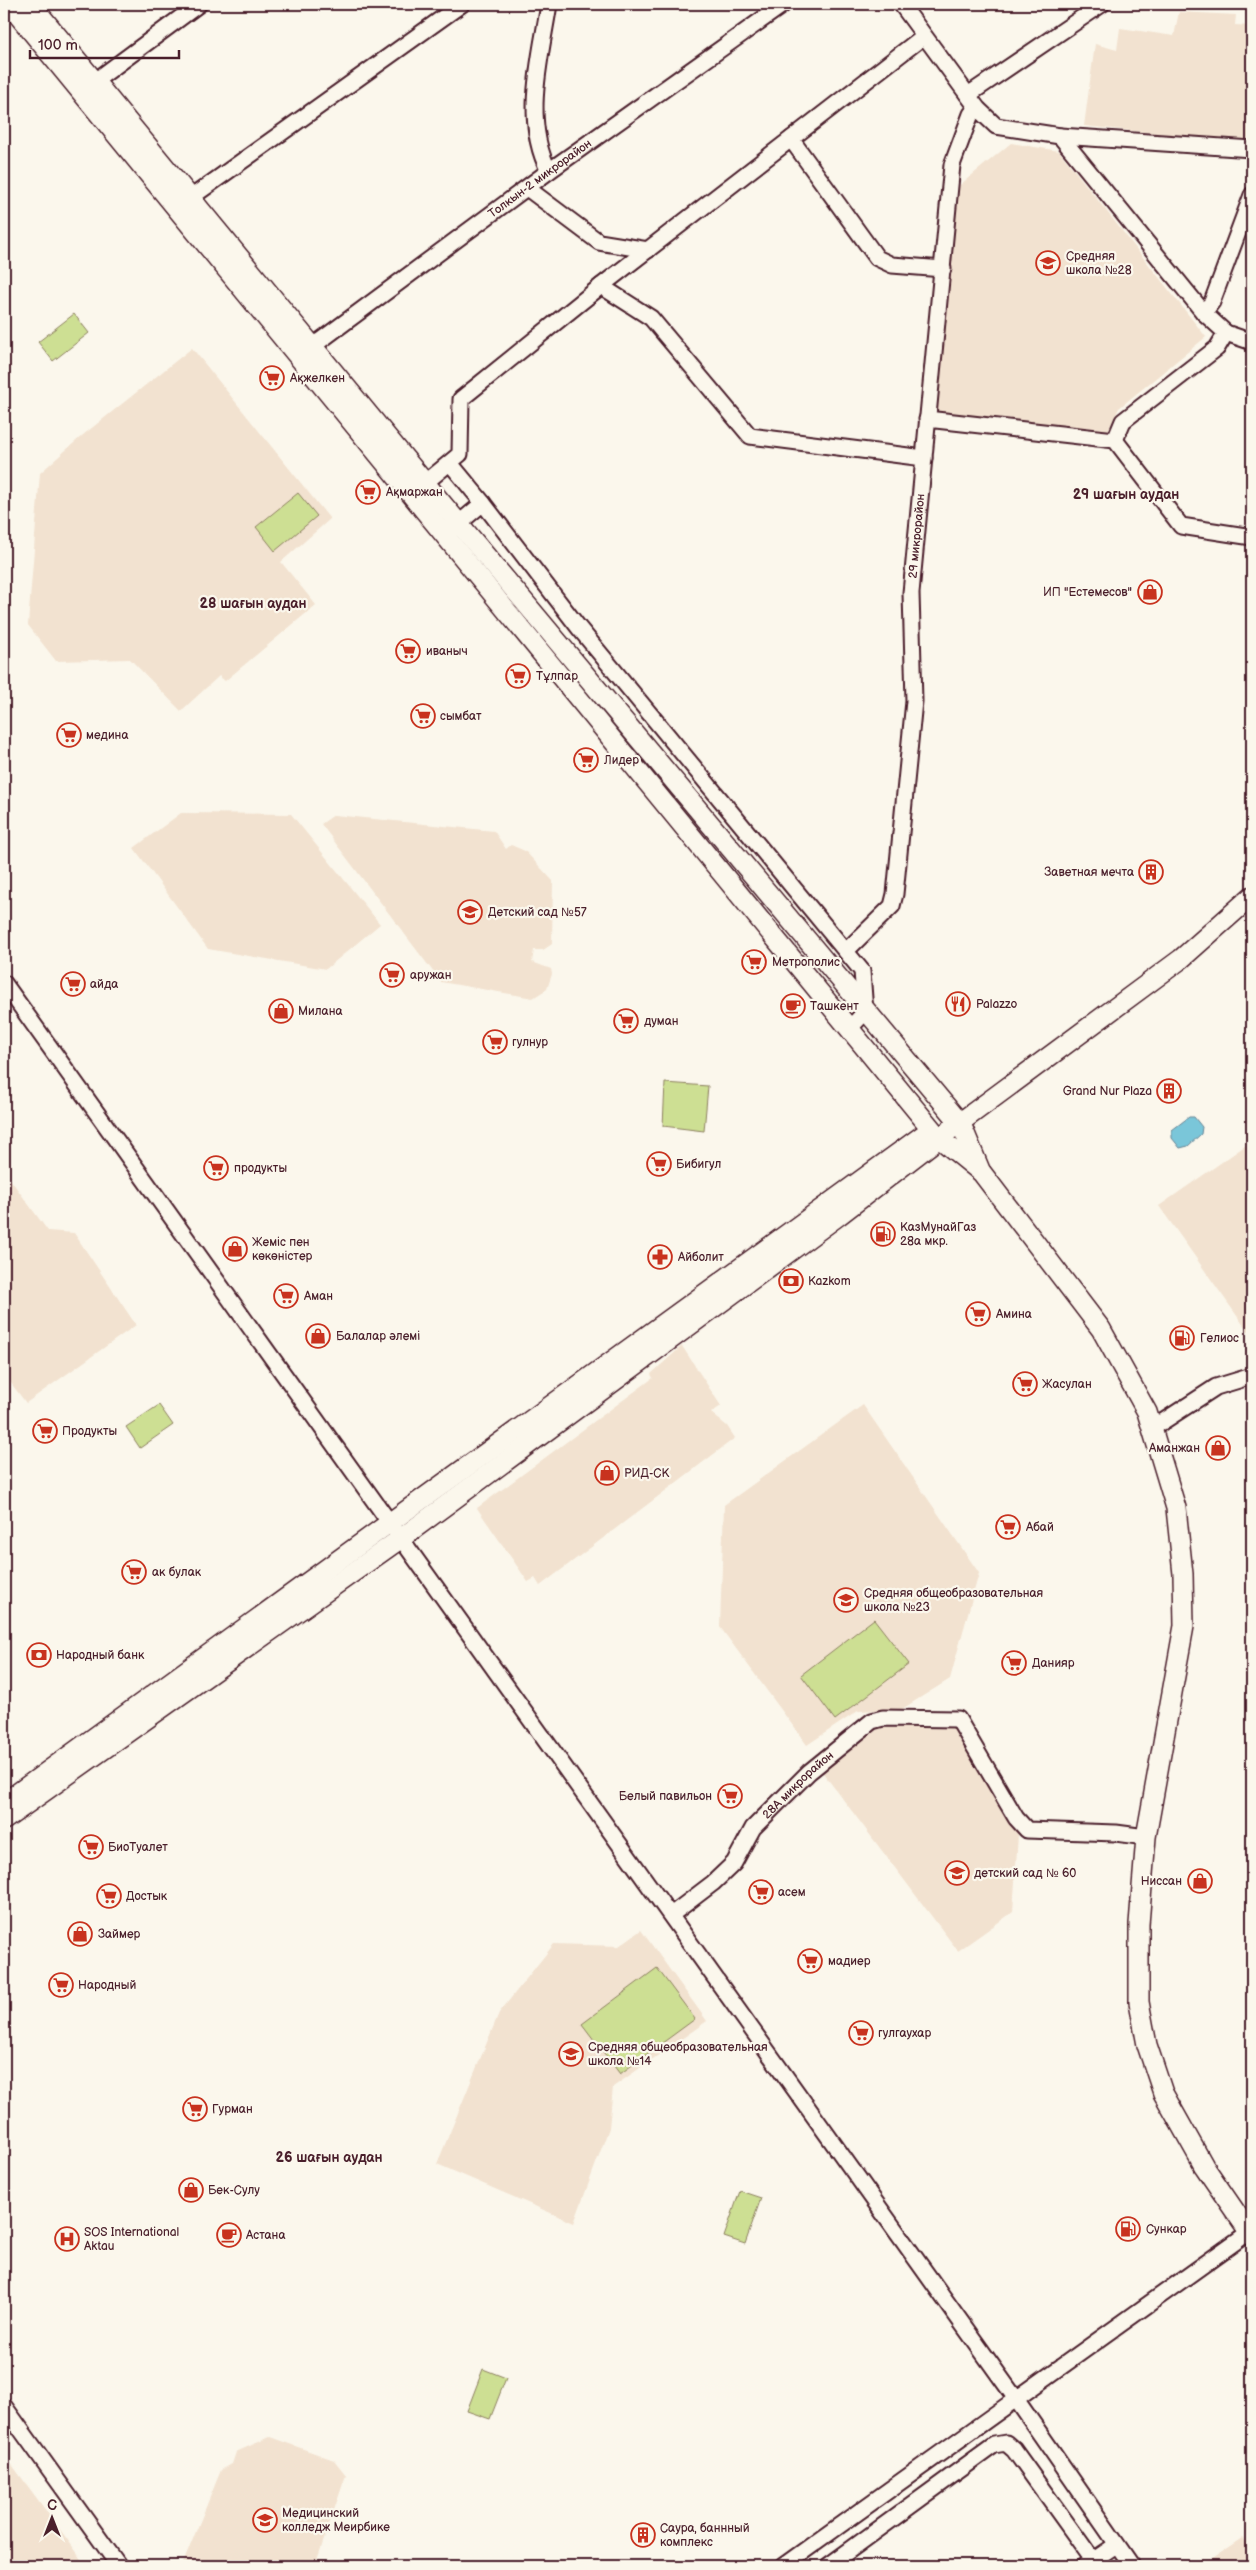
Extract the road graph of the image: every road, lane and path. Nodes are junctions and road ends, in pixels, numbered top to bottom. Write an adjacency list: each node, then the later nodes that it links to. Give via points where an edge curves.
1 (9, 4): 10 (main road)
2 (31, 4): 10 (main road)
3 (199, 4): 10 (street)
4 (462, 4): 19 (street)
5 (549, 4): 16 (street, via 533,111 544,162)
6 (784, 4): 16 (street, Толкын-2 микрорайон)
7 (901, 4): 9 (street)
8 (1102, 4): 11 (street)
9 (924, 36): 11 (street); 14 (street)
10 (88, 86): 19 (main road)
11 (968, 95): 12 (street)
12 (978, 109): 13 (street, via 996,126); 21 (street, 29 микрорайон, via 971,114 952,165)
13 (1060, 136): 15 (street); 23 (street)
14 (791, 139): 20 (street); 21 (street, via 878,258 892,265)
15 (1252, 149)
16 (549, 171): 17 (street, Толкын-2 микрорайон)
17 (527, 188): 20 (street, via 599,242); 26 (street, Толкын-2 микрорайон)
18 (1252, 195): 23 (street, via 1212,302)
19 (184, 203): 26 (main road)
20 (648, 250): 22 (street)
21 (943, 269): 27 (street, 29 микрорайон)
22 (601, 286): 29 (street, via 651,318 750,436); 30 (street, via 461,399 460,454)
23 (1204, 313): 24 (street)
24 (1226, 333): 25 (street); 28 (street, via 1217,348 1123,421)
25 (1252, 342)
26 (306, 351): 31 (main road); 33 (main road)
27 (927, 419): 28 (street); 29 (street, 29 микрорайон)
28 (1115, 440): 34 (street, via 1181,526)
29 (924, 458): 37 (street, 29 микрорайон, via 911,593 914,701 895,894 892,906)
30 (450, 463): 31 (street); 32 (street)
31 (425, 483): 33 (main road)
32 (483, 503): 33 (street); 37 (street, via 579,628)
33 (453, 529): 40 (main road); 41 (main road)
34 (1252, 538)
35 (1252, 880): 39 (main road)
36 (1252, 896): 39 (main road, via 1181,959)
37 (846, 951): 40 (street, via 862,971)
38 (4, 983): 47 (street)
39 (1136, 987): 42 (main road)
40 (865, 1012): 41 (street); 42 (main road)
41 (849, 1029): 43 (main road)
42 (956, 1119): 43 (main road); 44 (main road)
43 (936, 1133): 44 (main road); 47 (main road); 48 (main road, via 872,1191)
44 (982, 1173): 46 (main road, via 1101,1329)
45 (1252, 1376): 46 (street, via 1216,1387)
46 (1153, 1428): 51 (main road, via 1176,1508 1183,1574 1184,1626)
47 (389, 1523): 48 (street); 49 (main road)
48 (400, 1539): 50 (main road); 52 (street)
49 (4, 1803)
50 (4, 1820)
51 (1146, 1837): 52 (street, 28А микрорайон, via 1116,1832 1027,1830 1016,1818 958,1719 883,1718 872,1721 809,1772 753,1828 734,1863); 53 (main road, via 1139,1924 1139,2002 1147,2045 1163,2093 1204,2166)
52 (671, 1915): 54 (street)
53 (1251, 2232): 54 (street)
54 (1016, 2399): 56 (street); 57 (street)
55 (4, 2406): 60 (street)
56 (822, 2539): 59 (street); 61 (street)
57 (1116, 2544): 58 (street); 62 (street)
58 (1089, 2563): 59 (street, via 1014,2450 1006,2443 994,2445)
59 (836, 2564)
60 (119, 2566)
61 (783, 2566)
62 (1132, 2566)

